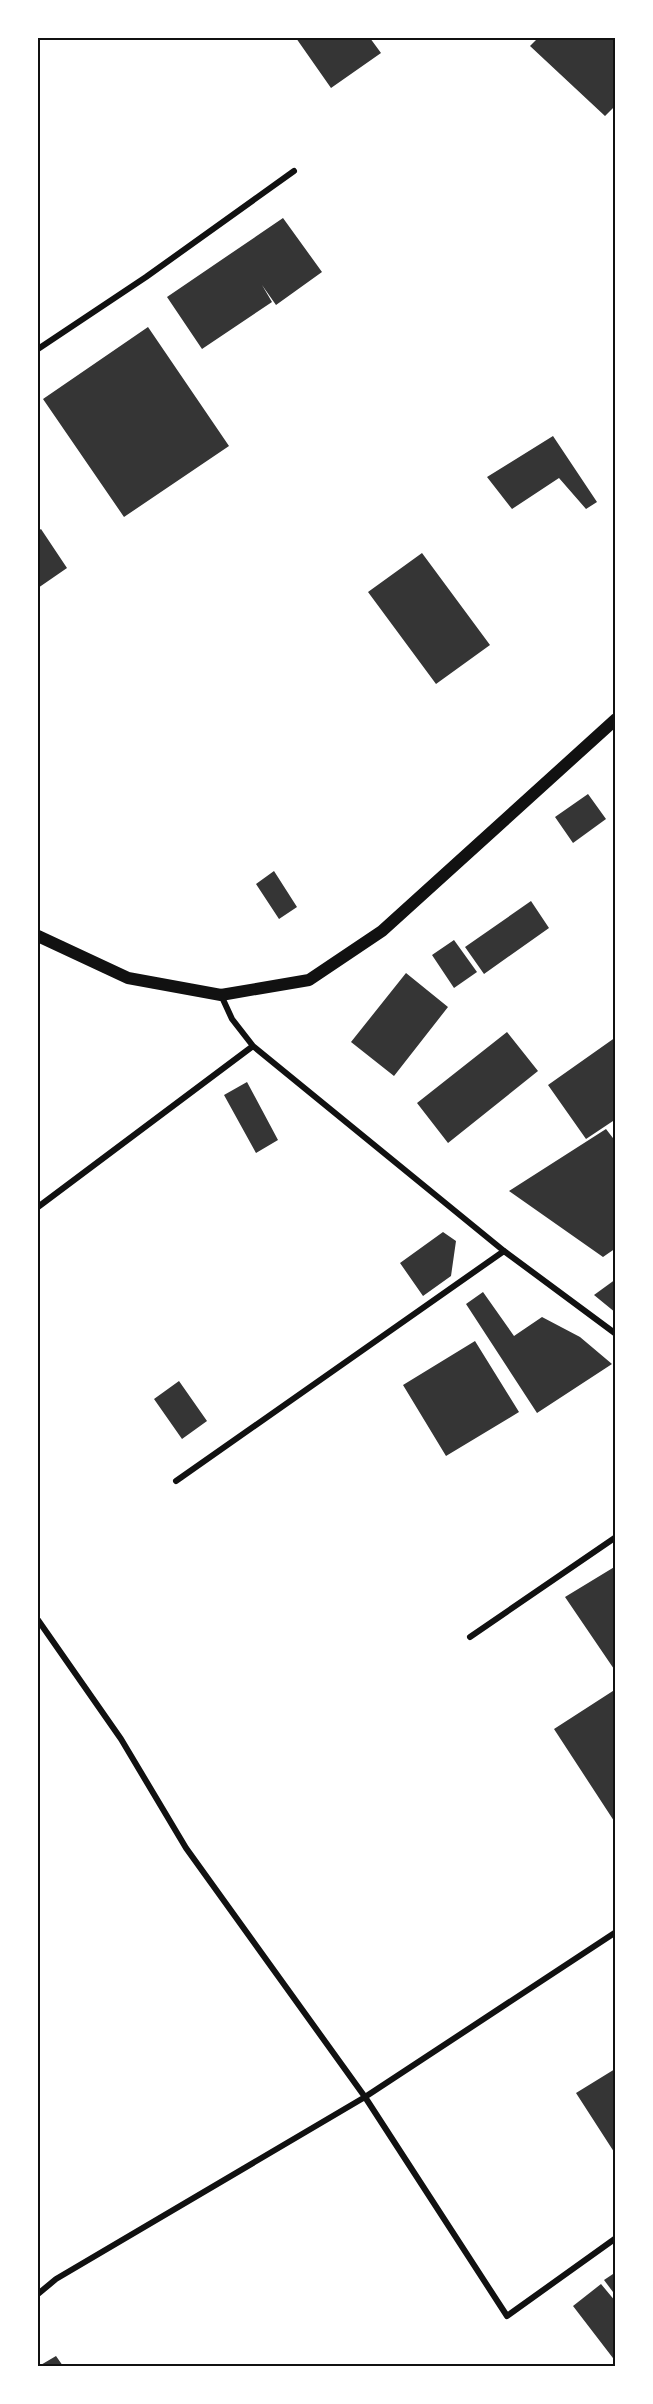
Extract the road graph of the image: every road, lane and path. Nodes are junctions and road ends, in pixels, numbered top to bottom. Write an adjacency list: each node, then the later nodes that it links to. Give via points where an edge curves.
1 (294, 171): 2 (street)
2 (38, 349)
3 (615, 719): 5 (main road, via 382,932 309,980)
4 (38, 936): 5 (main road, via 128,978)
5 (221, 995): 6 (street, via 232,1019)
6 (253, 1046): 7 (street); 8 (street)
7 (38, 1207)
8 (504, 1251): 9 (street); 10 (street)
9 (615, 1334)
10 (176, 1481)
11 (615, 1537): 13 (street)
12 (38, 1620): 15 (street, via 121,1739 186,1848)
13 (470, 1637)
14 (615, 1932): 15 (street)
15 (365, 2097): 16 (street, via 507,2316); 17 (street, via 56,2279)
16 (615, 2238)
17 (38, 2294)

